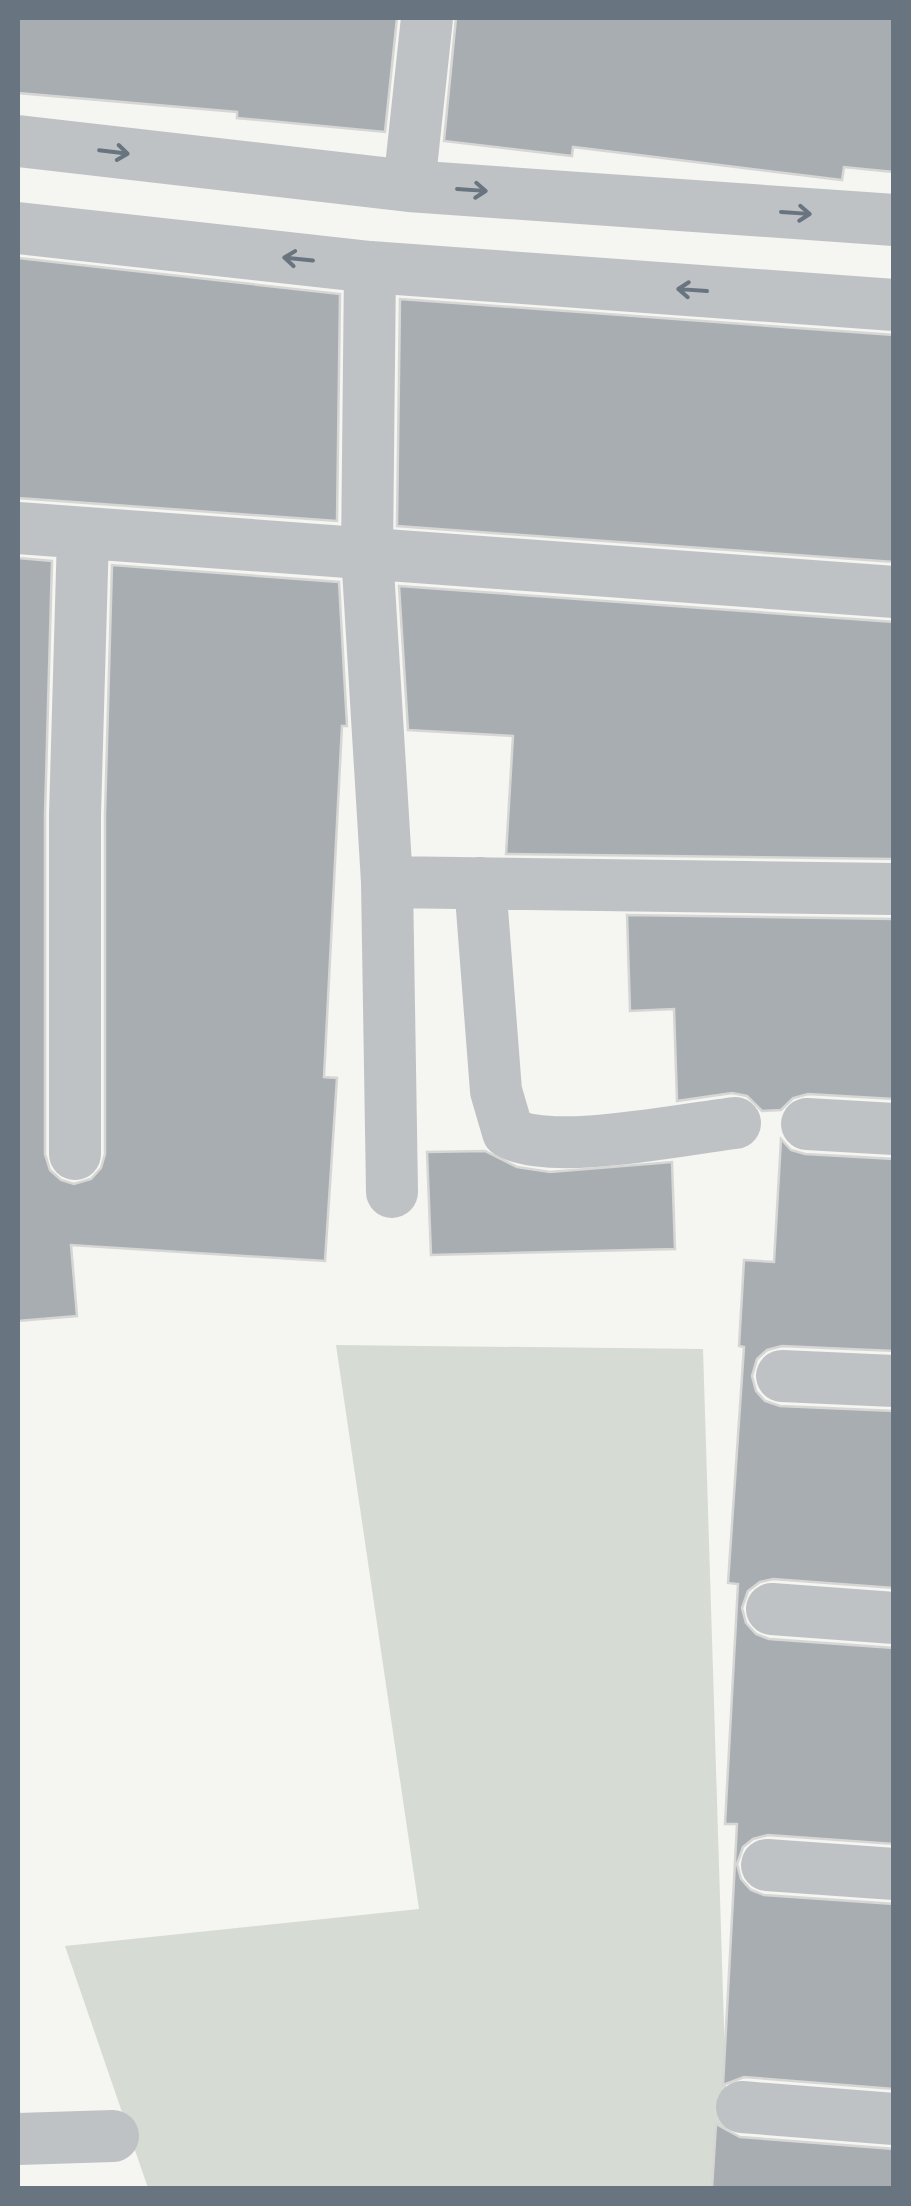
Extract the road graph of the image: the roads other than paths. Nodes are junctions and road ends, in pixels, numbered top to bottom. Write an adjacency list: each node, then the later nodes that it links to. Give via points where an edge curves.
1 (427, 18): 3 (street)
2 (18, 141): 3 (street, one-way to 3)
3 (409, 186): 4 (street, one-way to 4)
4 (894, 220)
5 (18, 228): 6 (street, one-way to 5)
6 (370, 266): 7 (street, one-way to 6); 10 (street)
7 (894, 305)
8 (18, 528): 9 (street)
9 (83, 535): 10 (street); 18 (street)
10 (368, 553): 11 (street); 12 (street)
11 (894, 592)
12 (387, 882): 13 (street); 19 (street)
13 (480, 883): 14 (street); 15 (street, via 496,1091 508,1132 554,1144)
14 (894, 889)
15 (735, 1123)
16 (807, 1124): 17 (street)
17 (894, 1130)
18 (75, 1154)
19 (392, 1192)
20 (782, 1376): 21 (street)
21 (894, 1381)
22 (772, 1609): 23 (street)
23 (894, 1618)
24 (767, 1865): 25 (street)
25 (894, 1874)
26 (742, 2106): 27 (street)
27 (894, 2119)
28 (113, 2136): 29 (street)
29 (18, 2139)

